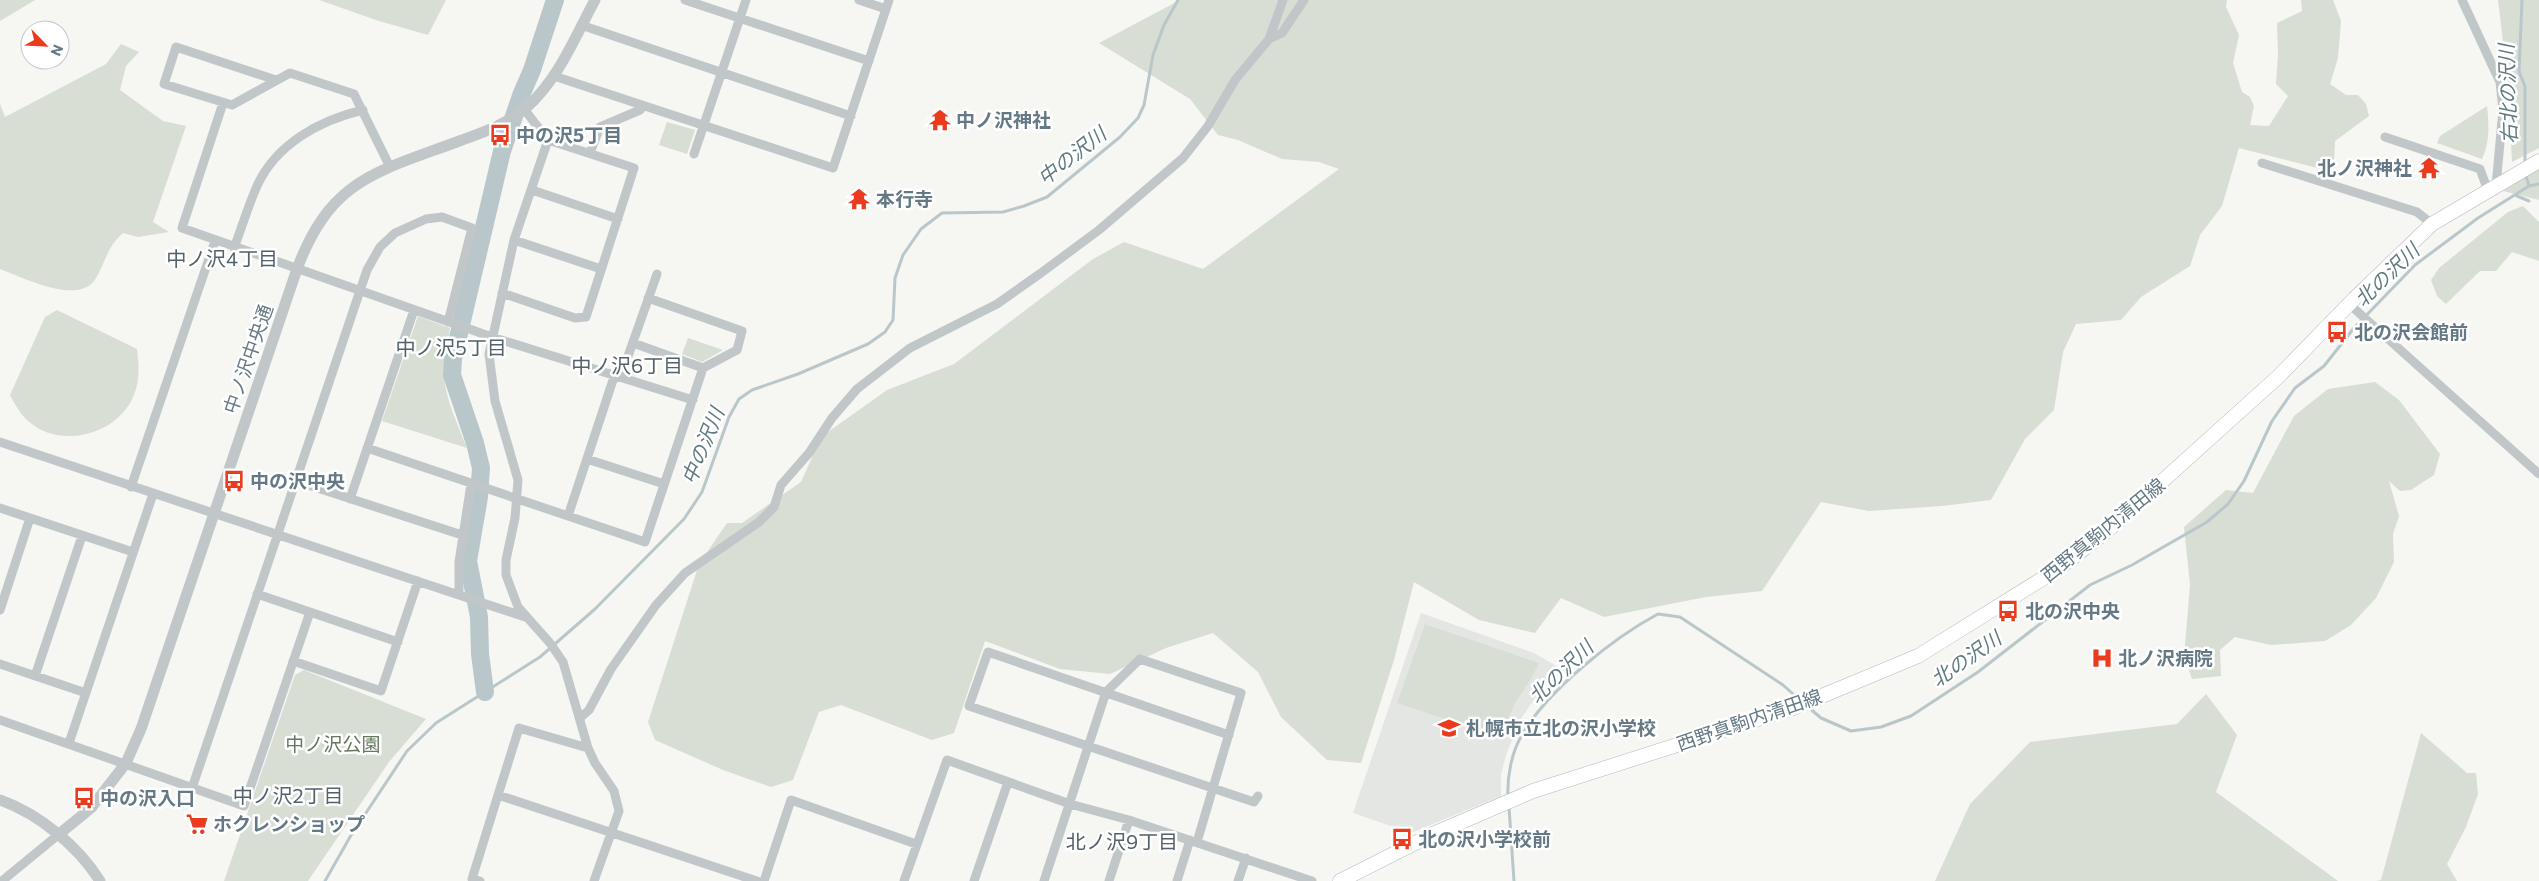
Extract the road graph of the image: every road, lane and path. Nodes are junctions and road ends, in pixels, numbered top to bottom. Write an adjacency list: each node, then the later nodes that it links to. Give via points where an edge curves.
1 (595, 0): 10 (street, 中ノ沢中央通)
2 (685, 0): 9 (street)
3 (746, 0): 9 (street)
4 (859, 0): 8 (street)
5 (1283, 0): 11 (street)
6 (1304, 0): 11 (street, via 1282,33)
7 (2462, 0): 29 (street, via 2500,82 2503,110)
8 (888, 4): 12 (street)
9 (740, 19): 12 (street); 13 (street)
10 (581, 25): 13 (street); 14 (street, 中ノ沢中央通)
11 (1269, 39): 81 (street, via 1235,80 1208,126 1183,158 1151,186 1099,230 997,304 910,348 857,389 781,485 774,507 759,522 685,573 656,605)
12 (869, 61): 20 (street)
13 (722, 72): 20 (street); 21 (street)
14 (554, 76): 17 (street); 18 (street, 中ノ沢中央通)
15 (276, 80): 16 (street, via 232,105); 16 (street, via 176,47 164,84); 19 (street, via 290,73 354,94)
16 (223, 103): 34 (street, via 182,228)
17 (643, 106): 21 (street); 24 (street, via 600,127)
18 (524, 109): 23 (street); 28 (street, 中ノ沢中央通, via 489,130)
19 (363, 110): 28 (street); 35 (street, via 316,126 295,139 274,161 258,184)
20 (850, 116): 21 (street, via 833,168)
21 (704, 126): 25 (street)
22 (2385, 137): 29 (street, via 2480,169)
23 (548, 140): 24 (street); 30 (street)
24 (590, 153): 31 (street, via 634,168)
25 (694, 154)
26 (2538, 162): 29 (main road, 西野真駒内清田線)
27 (2262, 163): 32 (street, via 2417,212)
28 (390, 167): 36 (street, 中ノ沢中央通, via 362,180 327,210 312,232)
29 (2492, 188): 32 (main road, 西野真駒内清田線)
30 (532, 190): 31 (street); 33 (street)
31 (618, 219): 37 (street)
32 (2432, 224): 42 (main road, 西野真駒内清田線)
33 (514, 240): 37 (street); 40 (street)
34 (214, 241): 35 (street); 57 (street)
35 (234, 248): 36 (street)
36 (296, 269): 39 (street); 62 (street, 中ノ沢中央通)
37 (602, 269): 40 (street, via 586,317 575,318)
38 (657, 274): 41 (street)
39 (360, 290): 43 (street); 44 (street, via 380,247 396,233 426,219 450,219 472,228); 54 (street)
40 (502, 293): 45 (street)
41 (648, 298): 46 (street); 47 (street, via 742,331 737,350)
42 (2353, 308): 53 (street); 114 (main road, 西野真駒内清田線, via 2138,505 2058,569 1918,656 1794,708 1515,798 1433,834)
43 (414, 310): 44 (street); 51 (street)
44 (450, 323): 45 (street)
45 (492, 337): 48 (street); 60 (street, via 489,354 495,401 518,480)
46 (633, 343): 47 (street); 48 (street)
47 (704, 368): 49 (street)
48 (618, 375): 49 (street); 52 (street)
49 (693, 400): 55 (street)
50 (0, 442): 57 (street)
51 (367, 448): 56 (street); 59 (street)
52 (587, 458): 55 (street); 63 (street)
53 (2539, 474)
54 (296, 481): 59 (street); 65 (street)
55 (664, 484): 63 (street, via 645,542)
56 (476, 486): 60 (street); 66 (street)
57 (131, 487): 58 (street)
58 (153, 494): 62 (street); 68 (street)
59 (350, 499): 66 (street)
60 (517, 499): 63 (street); 74 (street, via 506,575)
61 (0, 508): 64 (street)
62 (215, 514): 65 (street); 87 (street, 中ノ沢中央通, via 141,729)
63 (568, 516)
64 (30, 518): 67 (street); 72 (street)
65 (277, 535): 69 (street); 70 (street)
66 (462, 535): 71 (street, via 459,562)
67 (82, 536): 68 (street); 78 (street)
68 (132, 552): 80 (street)
69 (418, 581): 71 (street); 75 (street)
70 (257, 594): 73 (street); 90 (street)
71 (463, 596): 74 (street)
72 (0, 610)
73 (310, 612): 75 (street); 76 (street)
74 (525, 617): 81 (street, via 563,662)
75 (398, 642): 76 (street, via 381,691)
76 (293, 660): 90 (street, via 244,806)
77 (0, 664): 78 (street)
78 (35, 676): 80 (street)
79 (1106, 692): 83 (street); 83 (street, via 1140,659 1241,693); 85 (street); 85 (street, via 988,652 969,706)
80 (86, 693): 84 (street)
81 (580, 718): 86 (street)
82 (0, 720): 84 (street)
83 (1229, 734): 89 (street)
84 (69, 743): 87 (street)
85 (1088, 745): 89 (street); 94 (street)
86 (588, 748): 91 (street, via 519,728); 96 (street, via 614,790 619,811)
87 (126, 763): 90 (street); 97 (street, 中ノ沢中央通, via 91,808)
88 (1008, 782): 94 (street); 99 (street, via 947,760); 108 (street)
89 (1213, 787): 92 (street, via 1254,802); 98 (street)
90 (192, 788)
91 (498, 795): 96 (street); 103 (street, via 472,878)
92 (1258, 796)
93 (0, 800): 97 (street, via 35,817)
94 (1070, 804): 95 (street); 109 (street)
95 (1129, 820): 98 (street); 110 (street)
96 (610, 833): 104 (street); 105 (street)
97 (58, 835): 101 (street); 102 (street)
98 (1193, 841): 100 (street); 111 (street)
99 (916, 844): 106 (street, via 791,800); 107 (street)
100 (1246, 858): 112 (street); 113 (street)
101 (2, 881)
102 (100, 881)
103 (480, 881)
104 (594, 881)
105 (758, 881)
106 (764, 881)
107 (904, 881)
108 (974, 881)
109 (1044, 881)
110 (1109, 881)
111 (1176, 881)
112 (1238, 881)
113 (1312, 881)
114 (1341, 881)

